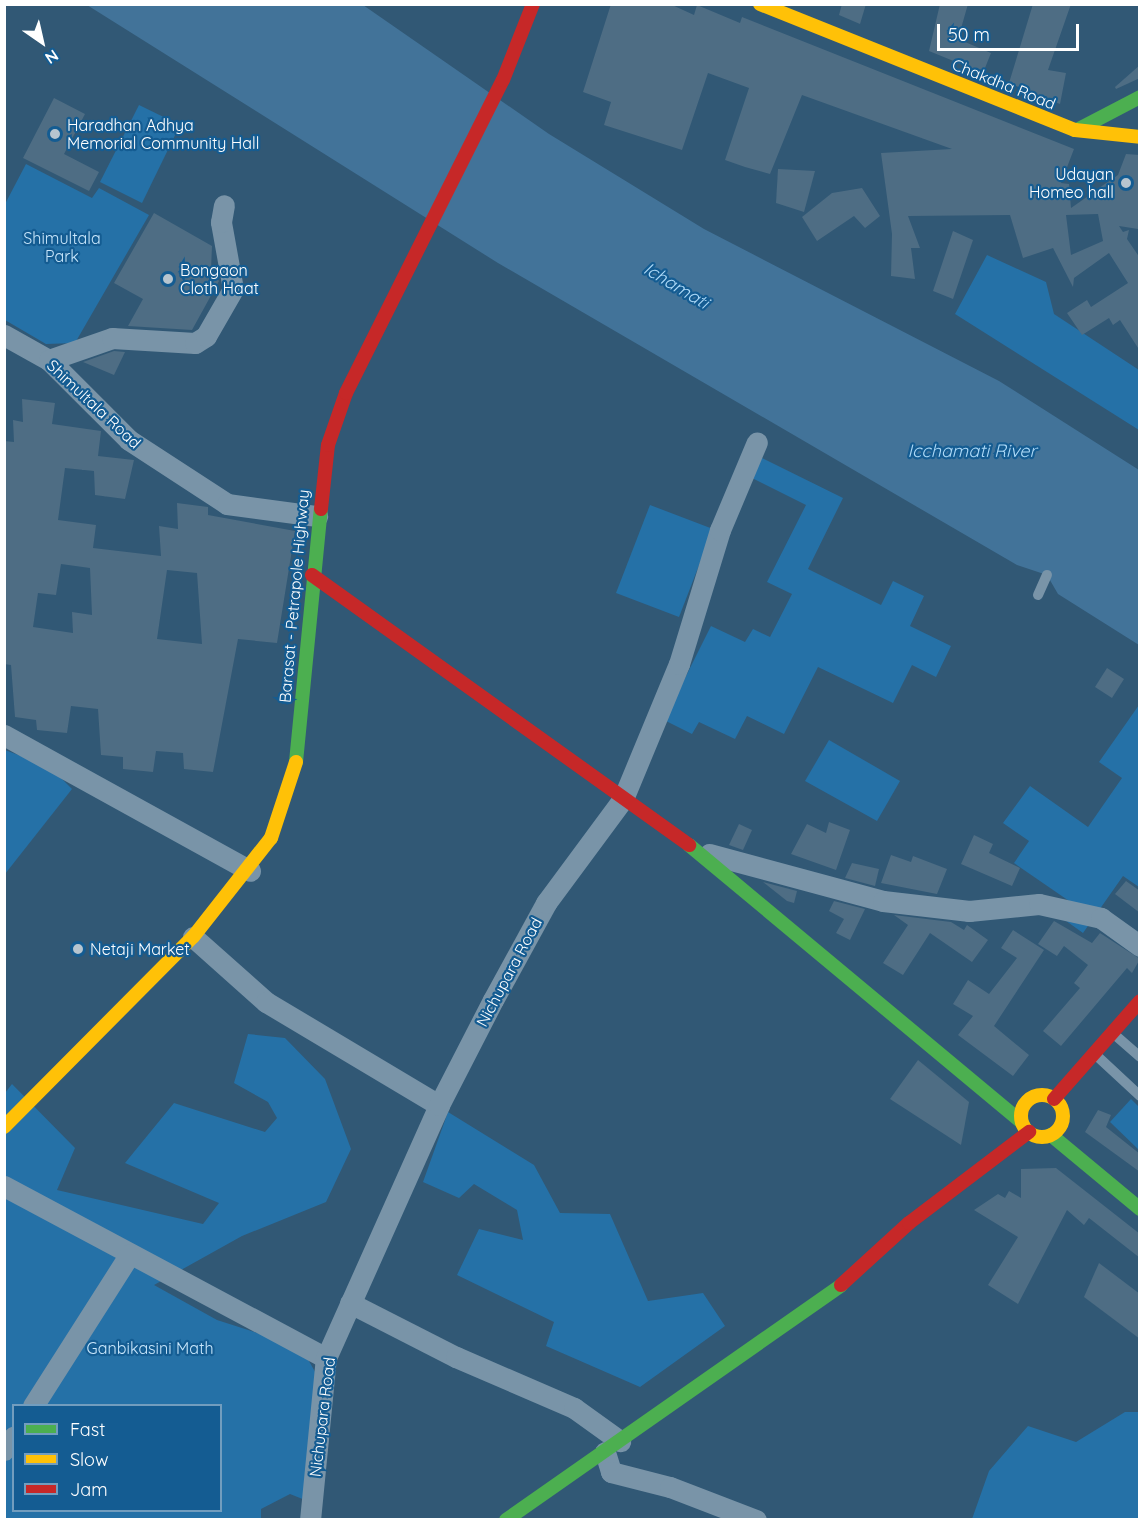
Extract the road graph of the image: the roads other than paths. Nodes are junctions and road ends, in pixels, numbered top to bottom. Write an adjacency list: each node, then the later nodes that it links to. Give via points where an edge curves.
1 (533, 4): 10 (main road, Barasat - Petrapole Highway, via 503,80 366,351 328,446)
2 (760, 4): 4 (main road, Chakdha Road)
3 (1140, 97): 4 (main road)
4 (1075, 130): 5 (main road, Chakdha Road)
5 (1140, 137)
6 (224, 205): 8 (street, via 221,222 232,289 206,336 195,343 112,338)
7 (4, 335): 8 (street, Shimultala Road)
8 (49, 360): 10 (street, Shimultala Road, via 129,440 227,504)
9 (757, 442): 15 (street, Nichupara Road, via 720,530 679,664)
10 (317, 516): 11 (main road, Barasat - Petrapole Highway)
11 (312, 575): 15 (main road); 17 (main road, Barasat - Petrapole Highway, via 294,779 271,838)
12 (1047, 575): 13 (lane)
13 (1038, 595)
14 (4, 735): 17 (street)
15 (623, 799): 16 (main road); 26 (street, Nichupara Road, via 546,903)
16 (691, 846): 19 (street, via 883,901 969,911 1039,903 1101,918); 28 (main road)
17 (250, 871): 18 (main road, Barasat - Petrapole Highway)
18 (193, 937): 26 (street, via 266,1002); 27 (main road, Barasat - Petrapole Highway)
19 (1140, 946)
20 (1140, 1001): 21 (main road)
21 (1113, 1033): 22 (main road); 23 (lane)
22 (1094, 1054): 24 (lane); 25 (main road)
23 (1140, 1057)
24 (1140, 1096)
25 (1054, 1099): 28 (main road, via 1030,1099); 29 (main road, via 1064,1118)
26 (439, 1105): 33 (street, Nichupara Road)
27 (4, 1127)
28 (1025, 1127): 29 (main road); 36 (main road, via 841,1285)
29 (1051, 1135): 31 (main road)
30 (4, 1186): 32 (street)
31 (1140, 1209)
32 (130, 1254): 34 (street); 35 (street)
33 (350, 1303): 34 (street, Nichupara Road); 36 (street, via 456,1357 574,1408)
34 (326, 1358): 37 (street, Nichupara Road)
35 (34, 1404)
36 (613, 1446): 38 (main road); 39 (street, via 611,1472 670,1487)
37 (310, 1520)
38 (506, 1520)
39 (756, 1520)

